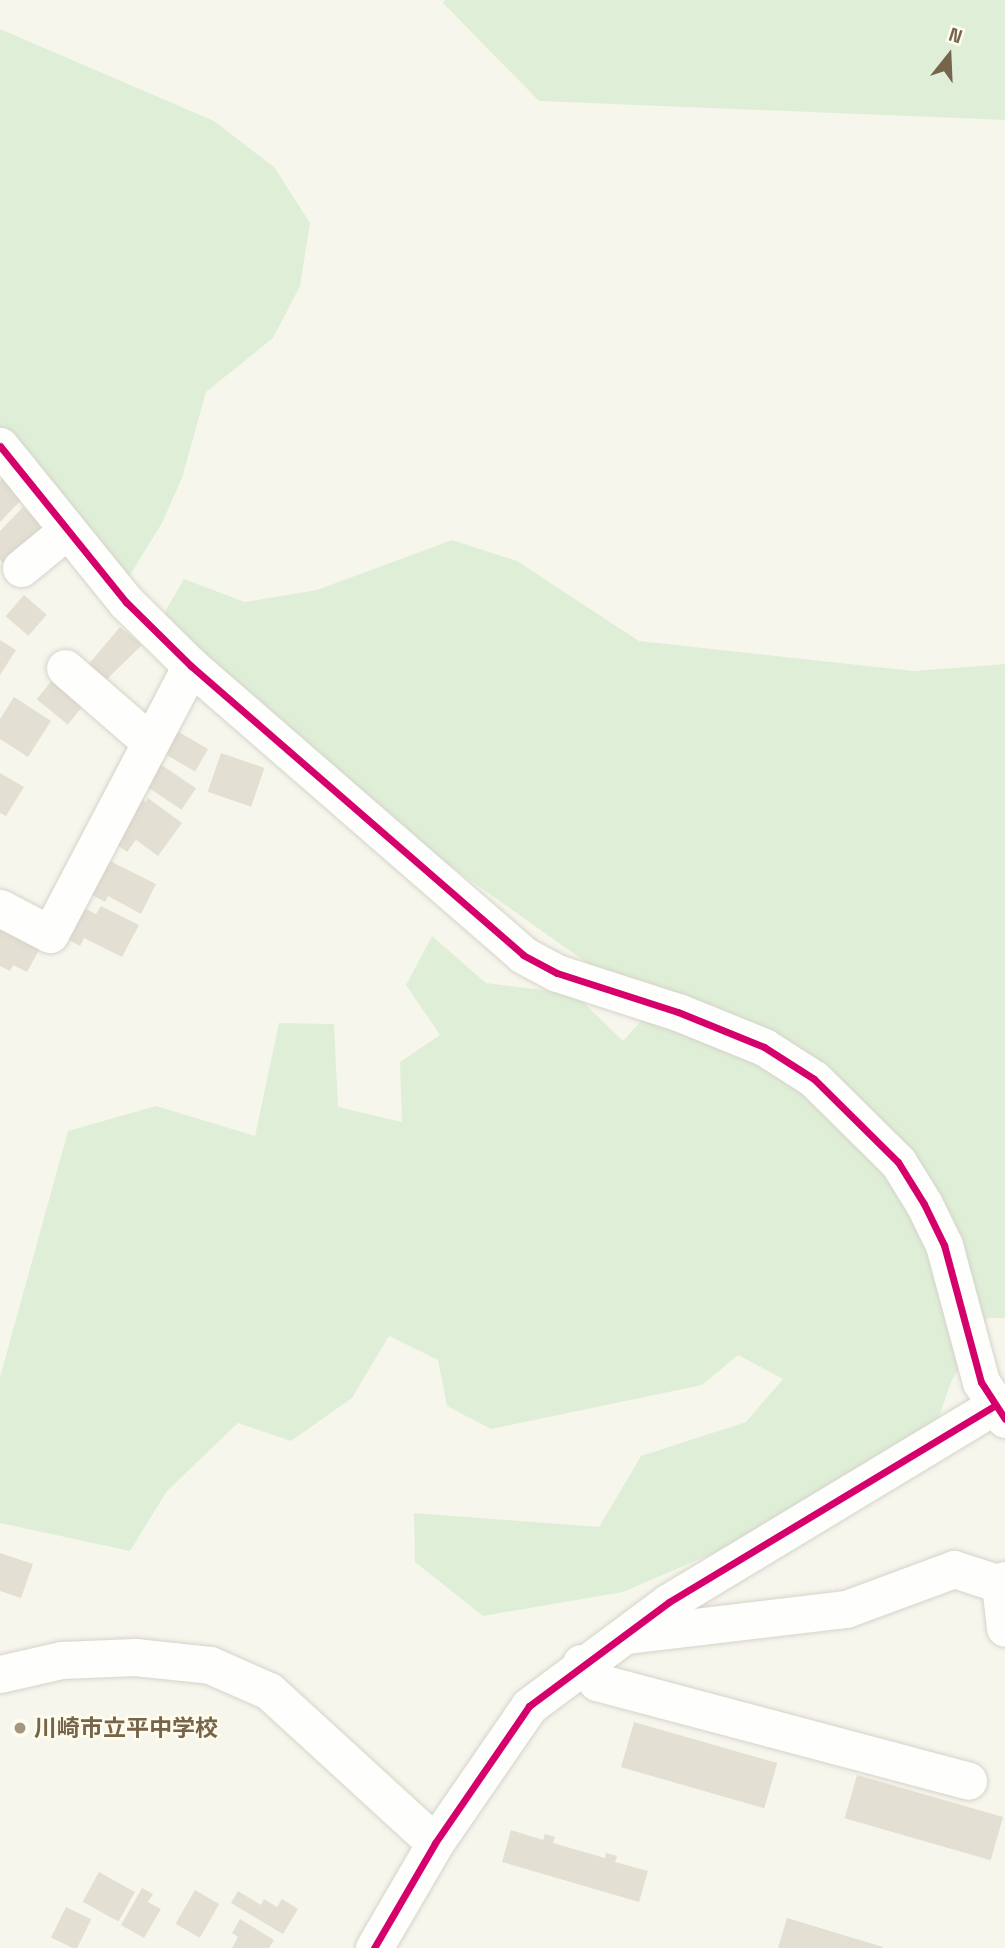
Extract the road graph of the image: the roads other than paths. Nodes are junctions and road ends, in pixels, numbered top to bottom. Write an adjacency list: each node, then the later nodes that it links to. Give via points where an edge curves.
1 (0, 446): 2 (street)
2 (66, 531): 3 (street); 4 (street, via 126,602)
3 (21, 568)
4 (191, 666): 6 (street); 8 (street, via 523,955 557,973 678,1012 764,1047 814,1079 898,1162 924,1204 944,1245 981,1382)
5 (65, 668): 6 (street)
6 (150, 742): 7 (street, via 50,934)
7 (0, 908)
8 (1000, 1412): 11 (street, via 669,1602)
9 (1003, 1582): 10 (street); 11 (street, via 954,1569 846,1609)
10 (1005, 1628)
11 (626, 1635): 12 (street)
12 (581, 1663): 14 (street, via 597,1682); 15 (street, via 529,1706)
13 (0, 1674): 15 (street, via 61,1660 135,1657 210,1665 269,1691)
14 (968, 1781)
15 (435, 1843): 16 (street)
16 (374, 1948)

